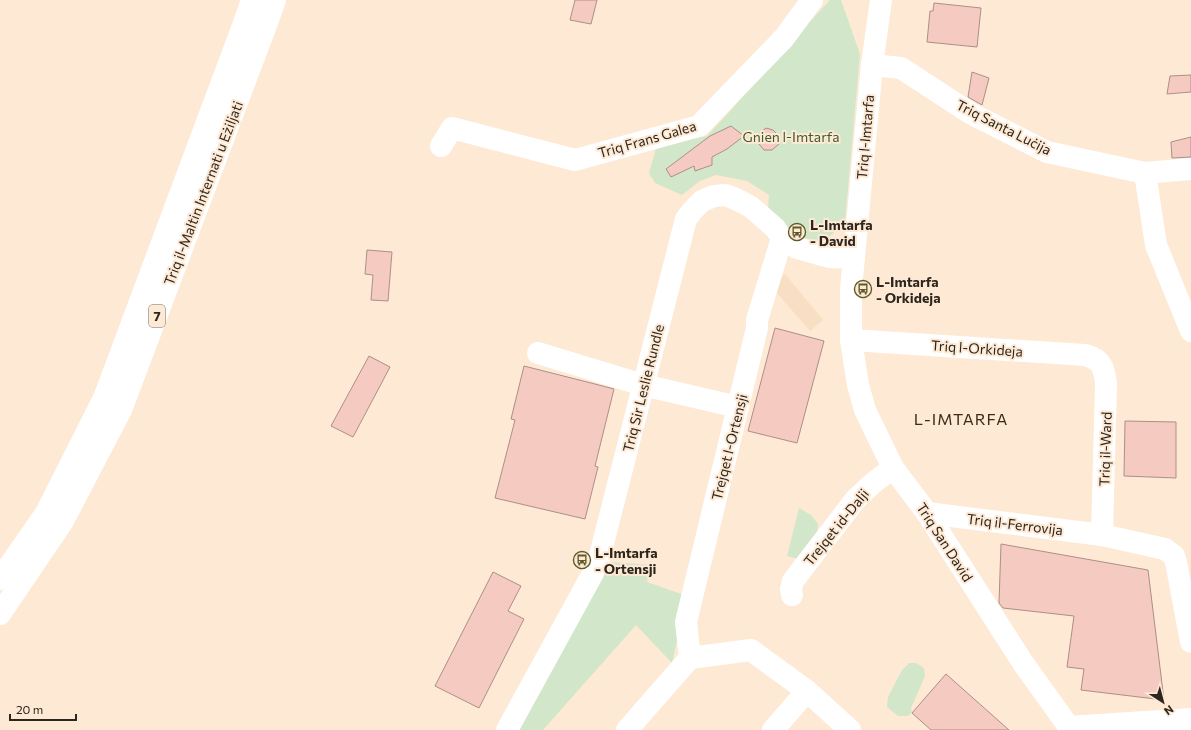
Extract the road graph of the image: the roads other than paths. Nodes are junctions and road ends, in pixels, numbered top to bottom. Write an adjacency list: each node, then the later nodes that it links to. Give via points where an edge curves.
1 (252, 0): 20 (main road, Triq il-Maltin Internati u Eżiljati / 7, via 104,398 46,513)
2 (275, 0): 22 (main road, Triq il-Maltin Internati u Eżiljati / 7, via 121,410 63,521)
3 (812, 0): 6 (main road, Triq Frans Galea, via 784,38 699,126 575,160 452,128)
4 (877, 5): 5 (main road, Triq l-Imtarfa)
5 (872, 65): 8 (main road, Triq Santa Luċija, via 901,68 970,113 1047,152); 10 (main road, Triq l-Imtarfa)
6 (441, 146)
7 (1191, 169): 8 (main road, Triq Santa Luċija)
8 (1145, 173): 11 (main road, via 1156,245)
9 (782, 238): 10 (main road, Triq Sir Leslie Rundle, via 797,248 829,257); 15 (main road, Triq Sir Leslie Rundle, via 775,228 751,207 726,195 702,201 693,210 686,219); 16 (main road, Trejqet l-Ortensji, via 757,320)
10 (854, 258): 12 (main road, Triq l-Imtarfa, via 850,289)
11 (1191, 331)
12 (852, 340): 14 (main road, Triq l-Orkideja, via 1085,355 1094,357); 17 (main road, Triq San David, via 858,385 865,410)
13 (538, 353): 15 (main road)
14 (1101, 364): 19 (main road, Triq il-Ward, via 1106,382)
15 (644, 385): 16 (main road); 28 (main road, Triq Sir Leslie Rundle, via 599,559)
16 (738, 407): 24 (main road, Trejqet l-Ortensji, via 686,622)
17 (893, 468): 18 (main road, Triq San David); 21 (main road, Trejqet id-Dalji, via 855,500 793,581)
18 (927, 513): 19 (main road, Triq il-Ferrovija); 27 (main road, Triq San David, via 1023,663)
19 (1102, 535): 23 (main road, Triq il-Ferrovija, via 1160,547 1174,556)
20 (0, 579)
21 (792, 595)
22 (0, 614)
23 (1191, 642)
24 (690, 658): 25 (main road, via 751,650); 29 (main road)
25 (807, 691): 30 (main road); 31 (main road)
26 (1191, 719): 27 (main road)
27 (1070, 729)
28 (507, 730)
29 (627, 730)
30 (772, 730)
31 (850, 730)

